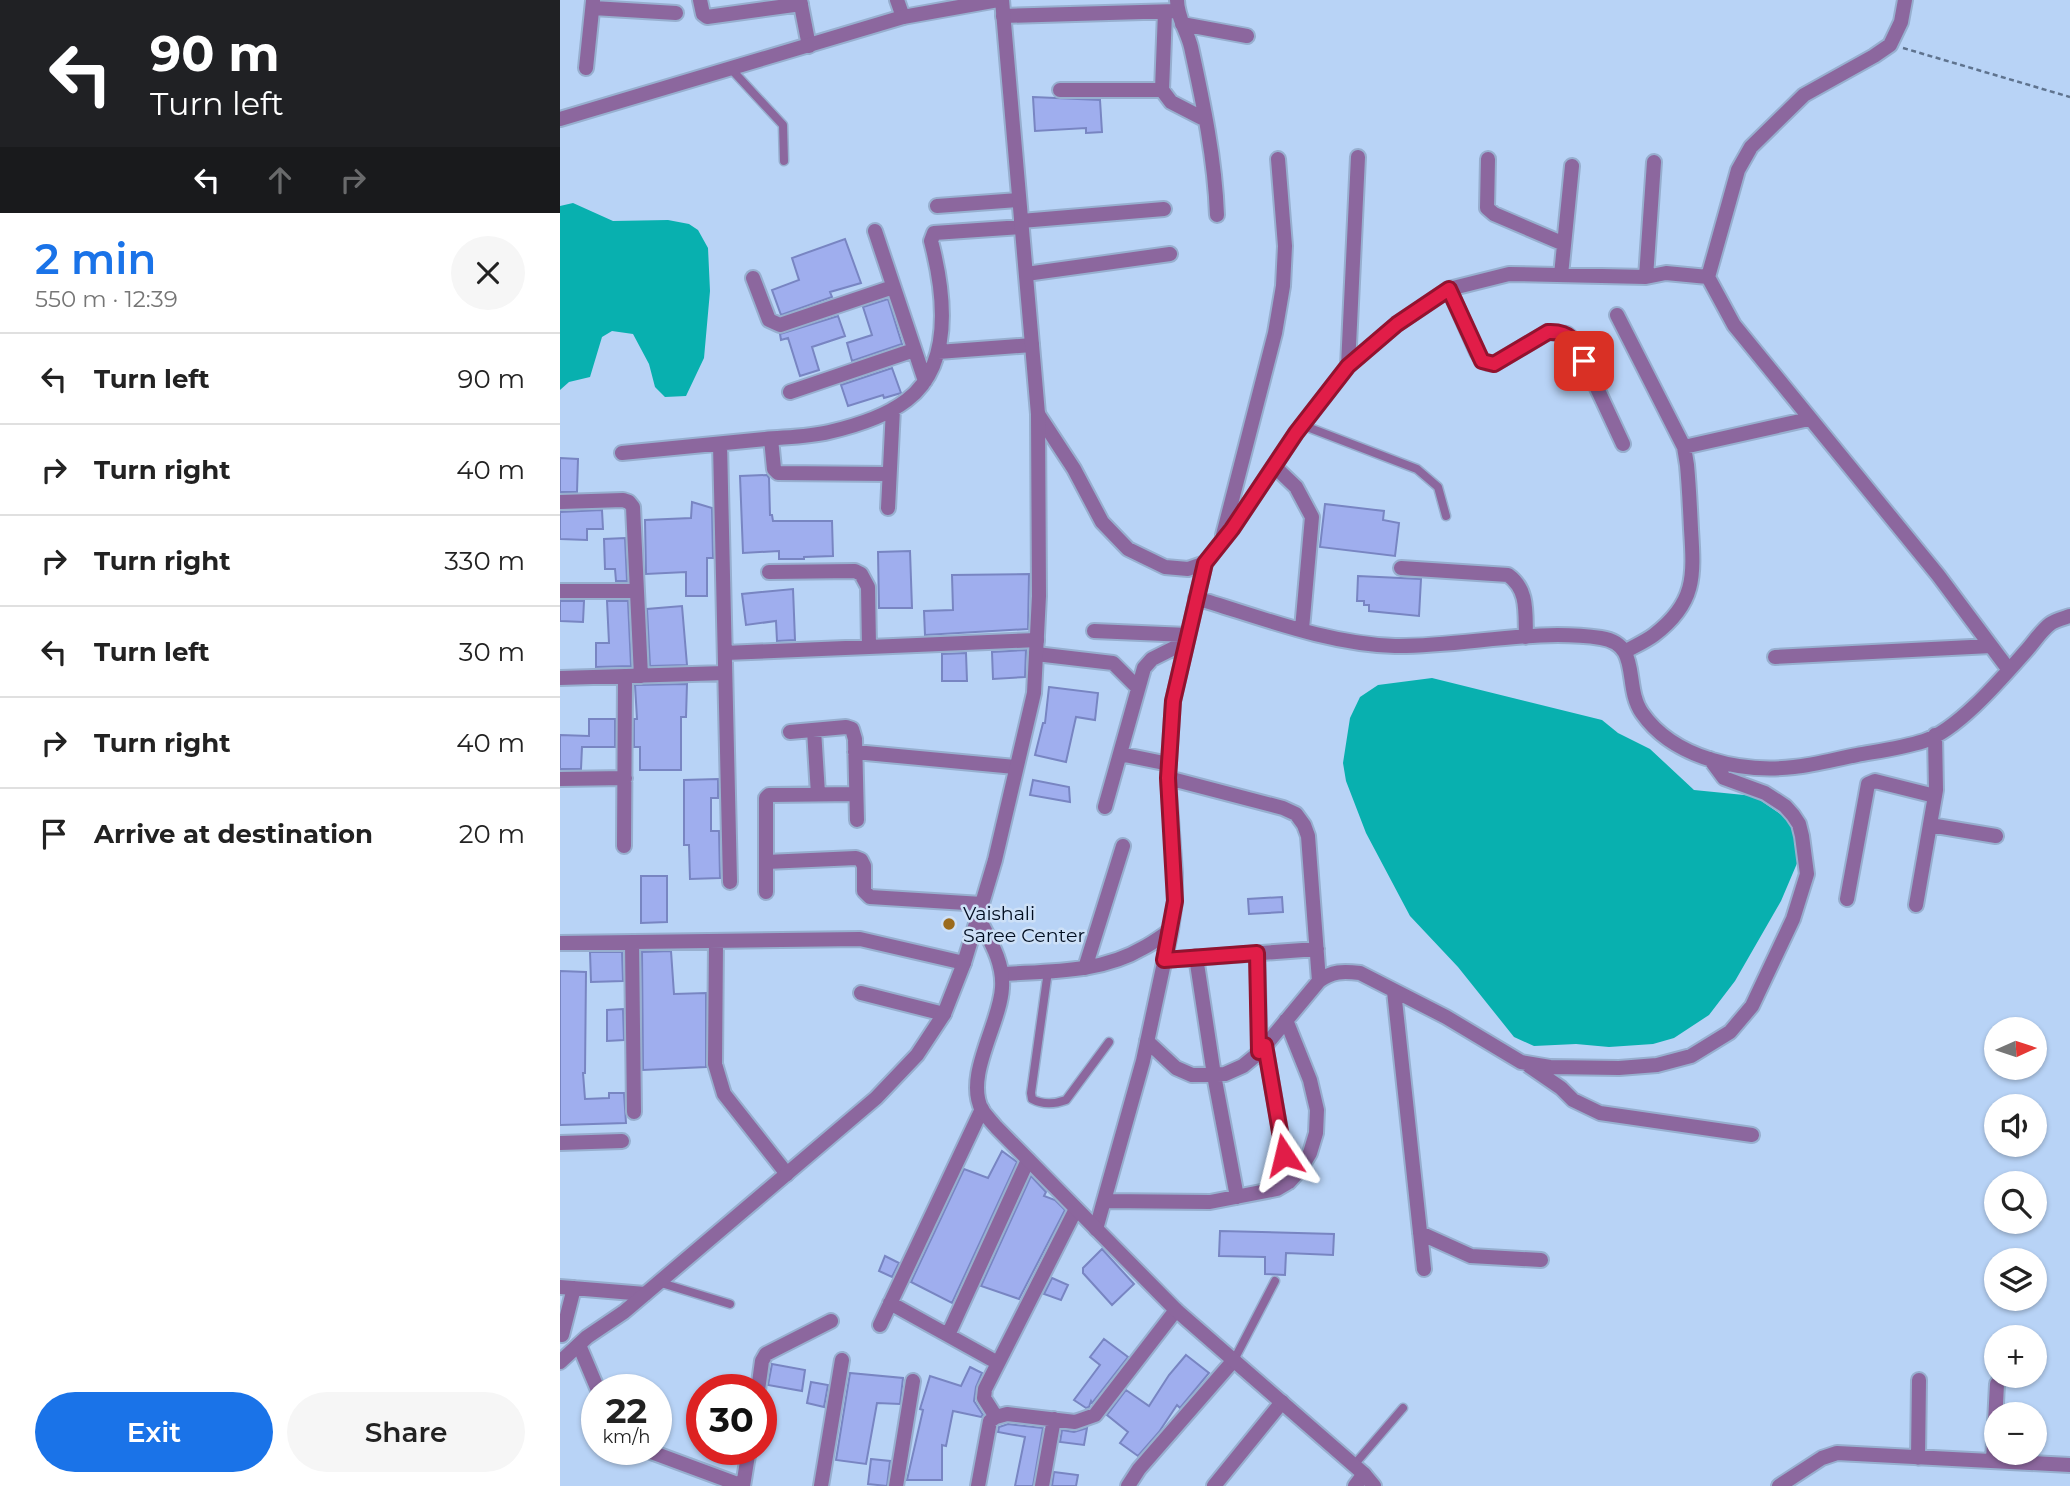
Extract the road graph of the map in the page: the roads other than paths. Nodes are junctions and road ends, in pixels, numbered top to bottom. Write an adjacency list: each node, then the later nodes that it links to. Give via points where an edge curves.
1 (700, 0): 5 (street, via 708,17)
2 (897, 0): 11 (street)
3 (1000, 0): 10 (street); 11 (street)
4 (1905, 0): 37 (street, via 1890,44 1804,95 1751,148 1738,170)
5 (800, 2): 13 (street)
6 (593, 4): 9 (street); 14 (street)
7 (1104, 7): 8 (street); 10 (street)
8 (1175, 12): 12 (street); 17 (street); 19 (street, via 1190,44)
9 (676, 13)
10 (1003, 16): 26 (street)
11 (903, 17): 13 (street)
12 (1247, 36)
13 (809, 46): 15 (street)
14 (586, 68)
15 (732, 70): 18 (street); 23 (lane, via 783,125)
16 (1060, 90): 17 (street)
17 (1161, 90): 19 (street, via 1171,102)
18 (560, 119)
19 (1204, 119): 29 (street, via 1216,178)
20 (1358, 157): 45 (street)
21 (1278, 159): 62 (street, via 1285,246 1283,286)
22 (1488, 159): 32 (street, via 1487,208)
23 (784, 162)
24 (1654, 162): 36 (street)
25 (1572, 166): 32 (street)
26 (1019, 200): 27 (street); 30 (street)
27 (937, 206)
28 (1164, 209): 30 (street)
29 (1217, 215)
30 (1021, 224): 34 (street); 44 (street, via 934,233 931,241 941,294)
31 (874, 230): 39 (street)
32 (1564, 244): 35 (street)
33 (1170, 254): 34 (street)
34 (1026, 274): 42 (street)
35 (1561, 275): 36 (street); 40 (street, via 1509,274)
36 (1646, 277): 37 (street, via 1666,273)
37 (1708, 277): 50 (street, via 1734,325)
38 (754, 278): 39 (street, via 769,320 780,325)
39 (893, 287): 43 (street)
40 (1449, 289): 45 (street, via 1397,324); 54 (street, via 1477,352 1488,364 1548,332 1567,334 1575,341)
41 (1617, 315): 55 (street)
42 (1032, 345): 44 (street); 49 (street)
43 (914, 350): 46 (street); 47 (street)
44 (938, 352): 46 (street)
45 (1348, 366): 51 (street)
46 (925, 381): 48 (street, via 908,400)
47 (790, 392)
48 (893, 408): 52 (street, via 826,433); 58 (street)
49 (1038, 414): 63 (street, via 1102,522 1128,549 1165,567 1188,569); 76 (street, via 1040,596)
50 (1809, 419): 55 (street); 74 (street)
51 (1302, 425): 57 (street); 61 (lane, via 1417,469 1438,487)
52 (771, 439): 53 (street); 58 (street, via 778,473)
53 (720, 444): 56 (street); 78 (street)
54 (1623, 444)
55 (1684, 447): 77 (street, via 1694,571 1689,591 1654,635)
56 (622, 453)
57 (1273, 467): 62 (street); 70 (street, via 1296,487 1312,517)
58 (889, 474): 60 (street)
59 (560, 502): 66 (street, via 629,502 633,507)
60 (888, 508)
61 (1446, 516)
62 (1220, 543): 63 (street)
63 (1205, 563): 68 (street)
64 (1401, 568): 72 (street, via 1508,575 1522,589)
65 (769, 572): 75 (street, via 862,573 868,587)
66 (637, 591): 67 (street); 83 (street)
67 (560, 592)
68 (1196, 598): 70 (street); 73 (street)
69 (2070, 617): 80 (street, via 2052,622)
70 (1302, 629): 72 (street, via 1351,642 1395,646)
71 (1094, 631): 73 (street)
72 (1526, 637): 77 (street, via 1601,638 1617,642)
73 (1187, 638): 85 (street, via 1152,659); 93 (street, via 1173,701)
74 (1991, 646): 79 (street); 80 (street)
75 (869, 647): 76 (street); 78 (street)
76 (1036, 647): 85 (street, via 1113,663); 92 (street, via 1034,693)
77 (1626, 651): 91 (street, via 1635,702 1643,715 1673,743)
78 (725, 653): 81 (street)
79 (1774, 657)
80 (2009, 670): 88 (street, via 1951,726)
81 (725, 673): 83 (street); 106 (street)
82 (625, 676): 83 (street); 84 (street); 95 (street)
83 (641, 676)
84 (560, 678)
85 (1138, 688): 90 (street)
86 (814, 730): 87 (street); 89 (street, via 852,729); 96 (street)
87 (790, 732)
88 (1935, 735): 91 (street, via 1926,741 1794,767 1748,768); 98 (street)
89 (855, 752): 92 (street); 97 (street)
90 (1119, 754): 93 (street); 99 (street)
91 (1710, 760): 131 (street, via 1724,778 1785,806 1802,836 1805,882 1793,919 1752,1006 1730,1032 1691,1056 1668,1062 1619,1068)
92 (1015, 768): 110 (street)
93 (1169, 771): 111 (street, via 1175,873); 115 (street, via 1296,814 1308,836)
94 (560, 779): 95 (street)
95 (625, 779): 103 (street)
96 (818, 794): 97 (street); 105 (street, via 766,798)
97 (856, 794): 100 (street)
98 (1935, 796): 101 (street); 108 (street, via 1868,783)
99 (1105, 807)
100 (857, 820)
101 (1930, 825): 102 (street); 109 (street)
102 (1996, 835)
103 (625, 845)
104 (1123, 846): 120 (street)
105 (766, 862): 107 (street); 110 (street, via 856,858 864,866 864,891 870,897)
106 (730, 881)
107 (766, 892)
108 (1847, 899)
109 (1916, 905)
110 (980, 910): 119 (street); 122 (street)
111 (1171, 930): 118 (street); 120 (street, via 1141,950)
112 (632, 942): 113 (street); 114 (street); 134 (street)
113 (716, 942): 119 (street, via 860,940); 139 (street, via 715,1064 719,1081 724,1094)
114 (560, 943)
115 (1317, 949): 116 (street); 123 (street)
116 (1257, 953): 117 (street); 130 (street)
117 (1196, 957): 118 (street); 132 (street)
118 (1164, 960): 128 (street)
119 (964, 963): 126 (street)
120 (1084, 968): 121 (street)
121 (1048, 971): 122 (street); 129 (lane, via 1032,1099 1039,1103 1066,1100)
122 (1002, 974): 133 (street, via 1002,991 977,1088)
123 (1319, 981): 124 (street, via 1329,973 1360,973); 127 (street)
124 (1394, 991): 131 (street); 145 (street)
125 (862, 993): 126 (street)
126 (944, 1014): 139 (street, via 918,1055 876,1098)
127 (1286, 1020): 130 (street); 140 (street, via 1317,1110 1317,1133 1310,1153)
128 (1147, 1041): 132 (street, via 1176,1068 1192,1075); 142 (street)
129 (1109, 1042)
130 (1262, 1049): 132 (street, via 1243,1066); 140 (street)
131 (1521, 1062): 135 (street, via 1573,1100 1600,1113)
132 (1214, 1075): 141 (street)
133 (982, 1109): 138 (street); 152 (street)
134 (634, 1112)
135 (1752, 1135)
136 (622, 1141): 137 (street)
137 (560, 1143)
138 (1028, 1160): 143 (street); 158 (street)
139 (787, 1174): 149 (street)
140 (1289, 1182): 141 (street, via 1277,1189)
141 (1237, 1196): 142 (street, via 1210,1202)
142 (1104, 1201): 144 (street)
143 (1076, 1209): 144 (street); 163 (street)
144 (1096, 1229): 154 (street)
145 (1420, 1233): 146 (street, via 1471,1256); 147 (street)
146 (1541, 1260)
147 (1424, 1269)
148 (1275, 1281): 161 (lane)
149 (658, 1282): 151 (street); 153 (lane)
150 (567, 1287): 151 (street); 157 (street)
151 (645, 1294): 159 (street)
152 (890, 1303): 156 (street); 158 (street)
153 (730, 1304)
154 (1176, 1310): 161 (street); 171 (street, via 1095,1415 1075,1422)
155 (831, 1321): 165 (street, via 766,1353)
156 (880, 1325)
157 (561, 1335): 159 (street)
158 (948, 1335): 163 (street)
159 (575, 1346): 162 (street); 164 (street)
160 (842, 1360): 179 (street)
161 (1234, 1360): 168 (street); 183 (street)
162 (560, 1362)
163 (998, 1363): 170 (street, via 983,1394)
164 (590, 1374)
165 (760, 1374)
166 (1919, 1380): 172 (street)
167 (913, 1381): 180 (street)
168 (1282, 1402): 178 (street); 184 (street)
169 (1403, 1408): 178 (lane)
170 (996, 1416): 171 (street); 181 (street, via 990,1421)
171 (1054, 1419): 182 (street)
172 (1918, 1458): 173 (street); 186 (street, via 1838,1453)
173 (1984, 1461)
174 (2047, 1464): 177 (street)
175 (686, 1465): 176 (street, via 743,1486)
176 (746, 1465)
177 (2070, 1465)
178 (1357, 1475): 185 (street)
179 (821, 1486)
180 (896, 1486)
181 (978, 1486)
182 (1042, 1486)
183 (1128, 1486)
184 (1214, 1486)
185 (1374, 1486)
186 (1779, 1486)

